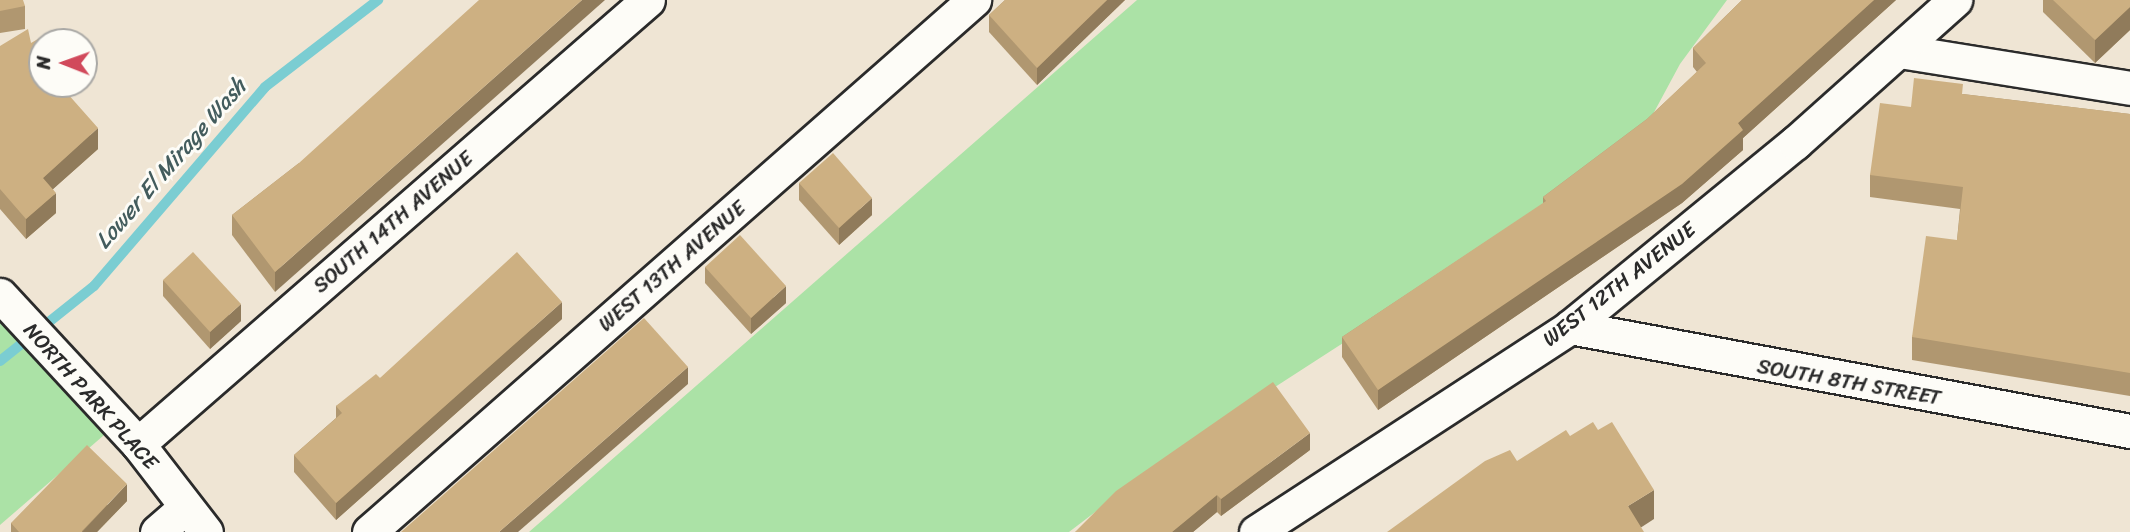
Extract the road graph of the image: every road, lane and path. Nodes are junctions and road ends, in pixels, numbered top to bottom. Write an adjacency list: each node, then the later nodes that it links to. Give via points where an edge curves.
1 (648, 0): 9 (street, SOUTH 14TH AVENUE)
2 (975, 0): 12 (street, WEST 13TH AVENUE)
3 (1955, 0): 4 (street, WEST 12TH AVENUE)
4 (1900, 51): 5 (street); 7 (street, WEST 12TH AVENUE)
5 (2130, 88)
6 (0, 295): 9 (street, NORTH PARK PLACE)
7 (1570, 327): 8 (street, SOUTH 8TH STREET); 13 (street, WEST 12TH AVENUE)
8 (2130, 431)
9 (138, 444): 10 (street, NORTH PARK PLACE)
10 (195, 520): 11 (street)
11 (157, 532)
12 (369, 532)
13 (1256, 532)

